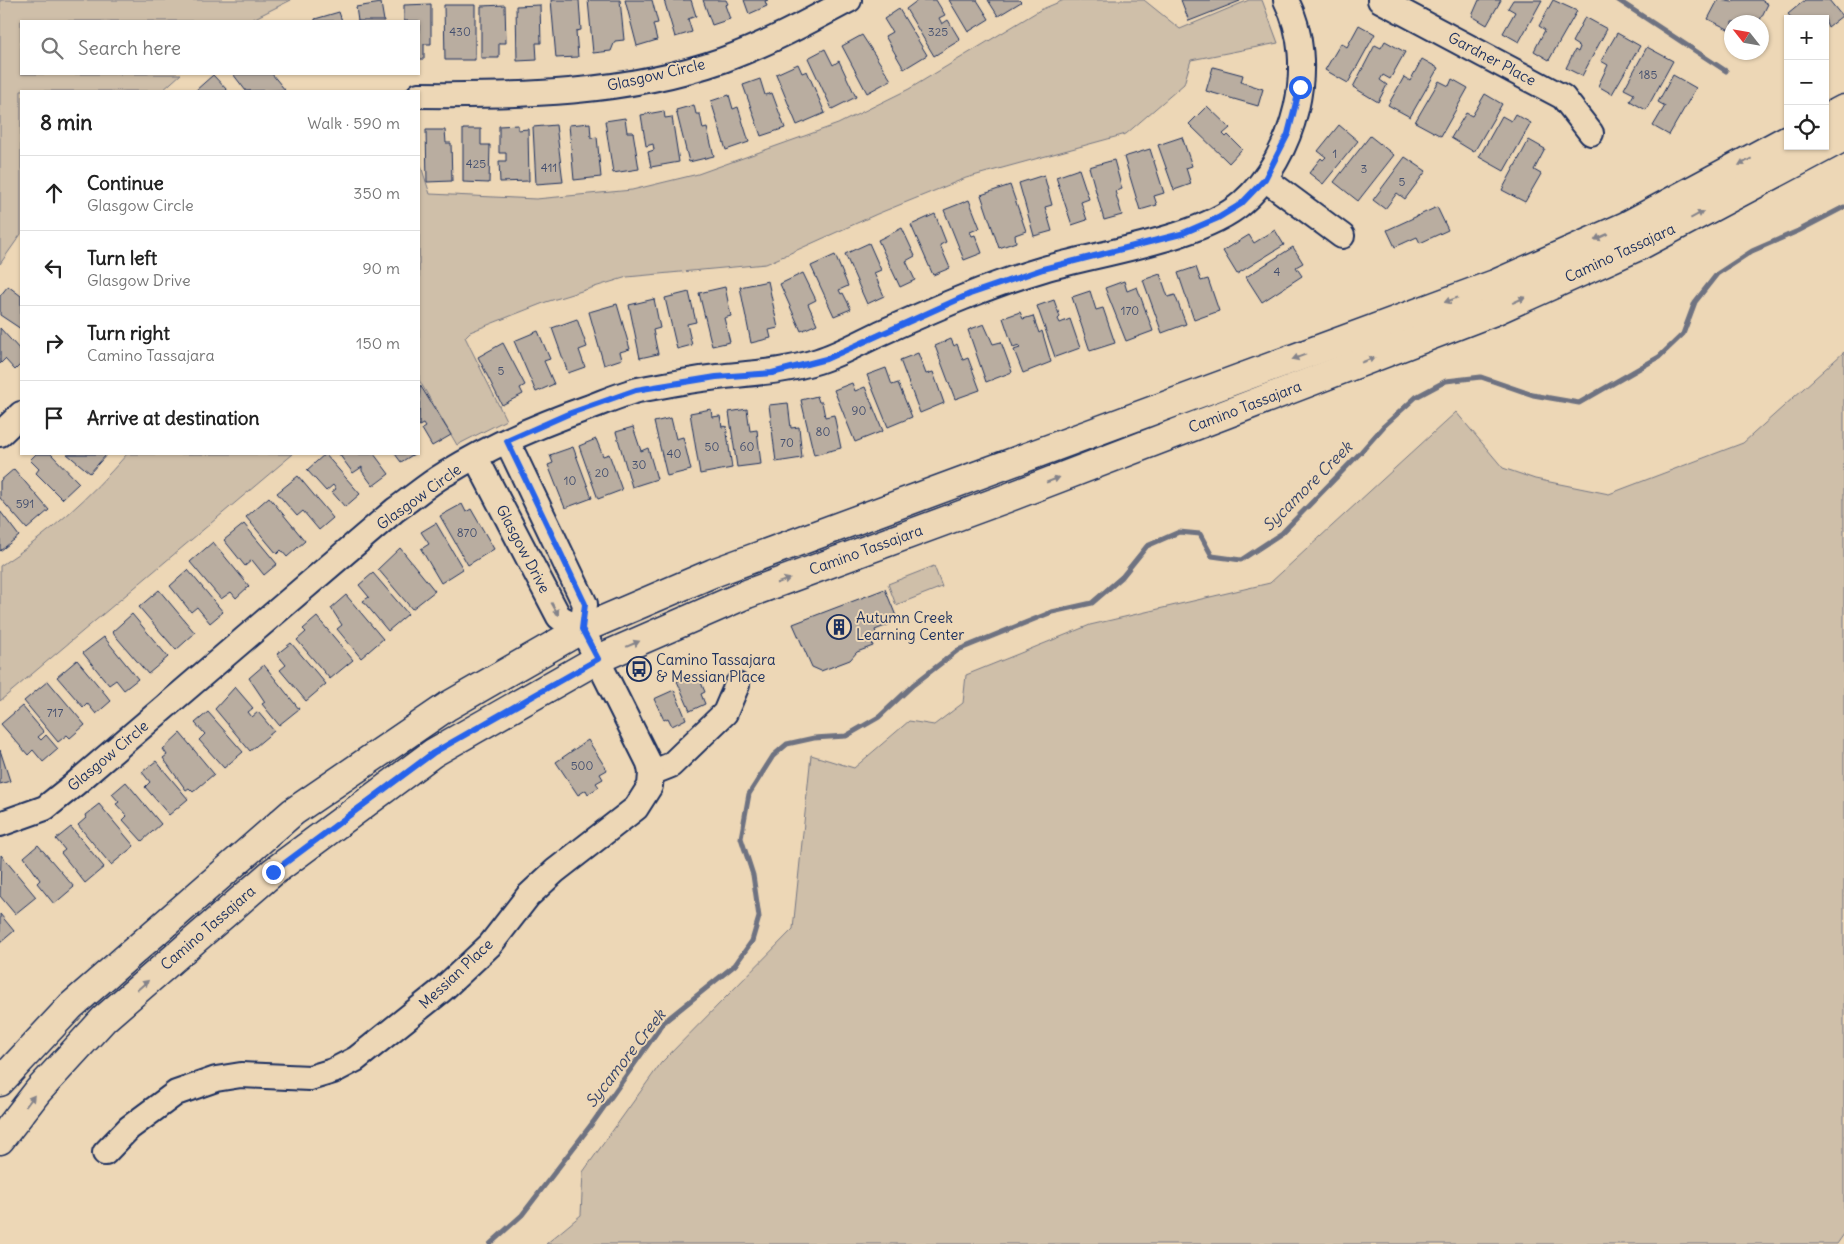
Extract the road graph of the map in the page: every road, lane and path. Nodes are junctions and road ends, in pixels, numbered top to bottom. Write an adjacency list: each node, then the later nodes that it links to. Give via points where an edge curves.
1 (850, 0): 4 (street, Glasgow Circle, via 791,32 722,60 621,86 511,96)
2 (1380, 0): 7 (street, Gardner Place, via 1563,98)
3 (1289, 1): 10 (street, Glasgow Circle, via 1301,53 1300,87 1288,134)
4 (420, 95)
5 (1844, 109): 6 (main road)
6 (1829, 117)
7 (1591, 133)
8 (1844, 137): 17 (main road, Camino Tassajara, one-way to 8, via 747,594 1492,312 1641,246)
9 (1784, 141): 16 (main road, Camino Tassajara, one-way to 16, via 1626,226 1496,284 713,573)
10 (1265, 179): 11 (street); 14 (street, Glasgow Circle, via 1241,204 1211,222 1181,234 1043,269 970,294 826,359 772,373 716,377 636,390 568,414)
11 (1342, 236)
12 (20, 415): 13 (street)
13 (0, 434)
14 (507, 441): 15 (street, Glasgow Circle); 16 (street, Glasgow Drive, via 585,604)
15 (476, 458): 16 (street, Glasgow Drive, one-way to 16, via 559,617); 20 (street, Glasgow Circle, via 445,474 395,510 45,808)
16 (582, 629): 17 (street); 21 (main road, Camino Tassajara, via 448,706 293,812 71,1006)
17 (598, 659): 19 (street, via 645,753); 22 (main road, Camino Tassajara, one-way to 17, via 38,1091 104,1019 273,872 433,753)
18 (737, 685): 19 (street, via 725,713 671,766)
19 (651, 773): 23 (street, Messian Place, via 650,786 636,808 555,871 528,896 490,945 442,990 356,1060 310,1078 241,1075 216,1079 176,1093 129,1128)
20 (0, 824)
21 (0, 1082)
22 (0, 1140)
23 (105, 1153)

